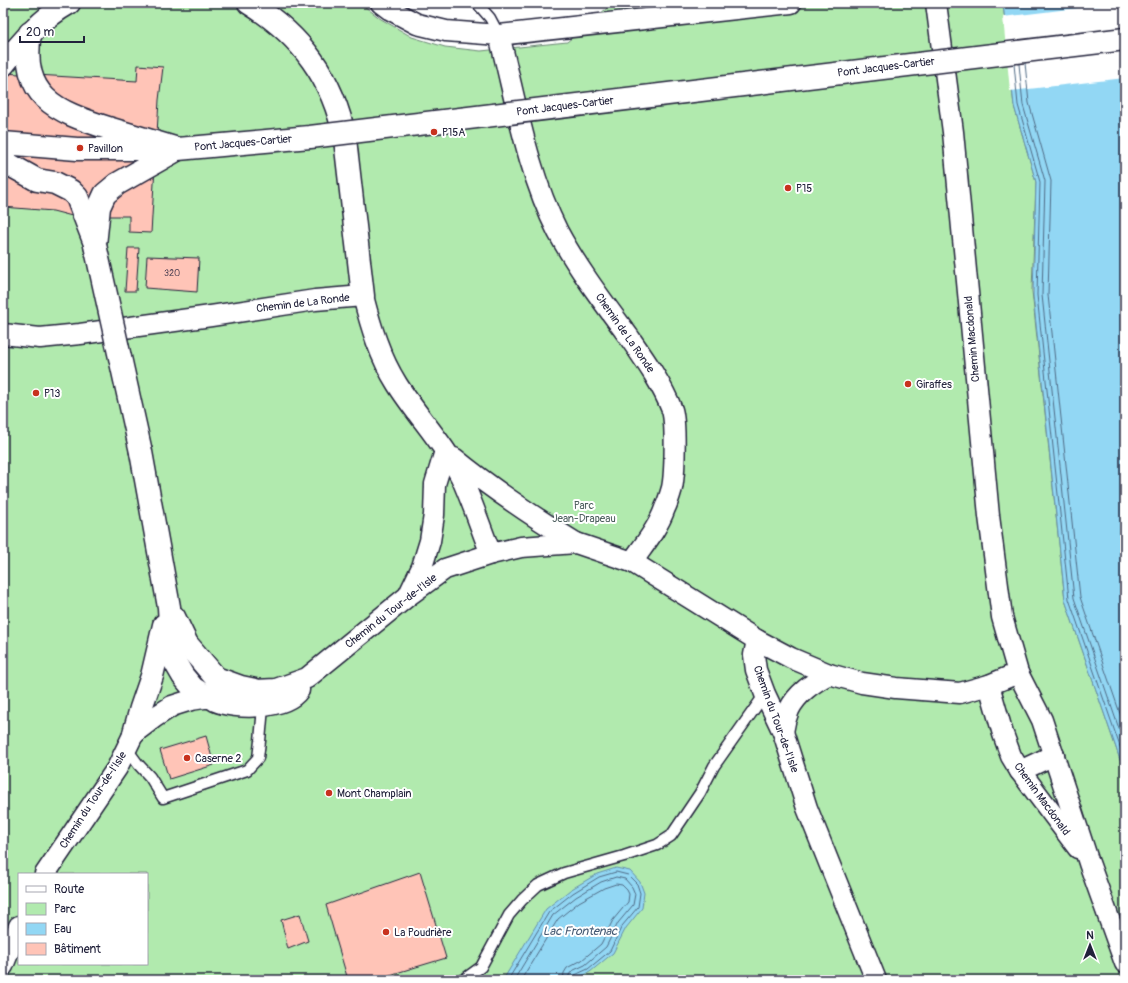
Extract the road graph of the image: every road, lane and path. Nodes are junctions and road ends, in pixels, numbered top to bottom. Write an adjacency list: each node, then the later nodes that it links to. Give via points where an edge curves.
1 (69, 3): 7 (main road)
2 (249, 3): 15 (main road, via 299,43 315,64 342,122)
3 (381, 3): 8 (street, via 417,24 446,31)
4 (477, 3): 8 (lane, Chemin de La Ronde, via 490,18)
5 (791, 3): 8 (street)
6 (936, 3): 24 (street, Chemin Macdonald, via 953,132 989,516 1002,617)
7 (30, 33): 10 (main road); 12 (main road, via 28,55 31,74 39,91 51,104 84,120)
8 (499, 36): 20 (street, Chemin de La Ronde, via 543,201 578,266 643,357 672,411 672,488 660,520)
9 (1125, 39): 12 (main road, Pont Jacques-Cartier, bridge, via 310,137)
10 (3, 65)
11 (3, 143): 12 (main road, Pont Jacques-Cartier, via 92,149)
12 (178, 149): 14 (main road, via 117,184 105,194 99,207)
13 (3, 161): 14 (main road, via 37,180 54,183 71,191 76,197)
14 (95, 245): 22 (main road, bridge, via 140,452)
15 (363, 296): 16 (street, Chemin de La Ronde, via 315,300 80,334 40,338); 17 (street, Chemin de La Ronde, via 383,359 397,384)
16 (3, 334)
17 (445, 451): 18 (street, via 482,482); 19 (street, Chemin de La Ronde, via 461,477); 21 (street, via 435,484 430,541 422,567)
18 (576, 543): 19 (street, Chemin du Tour-de-l'Isle, via 521,547); 20 (street, Chemin du Tour-de-l'Isle)
19 (491, 554): 21 (street, Chemin du Tour-de-l'Isle, via 445,569)
20 (632, 562): 23 (street, Chemin du Tour-de-l'Isle)
21 (408, 596): 29 (street, Chemin du Tour-de-l'Isle, via 307,678 276,689)
22 (169, 607): 28 (main road, via 172,657 193,688); 29 (main road, via 187,644 216,678 241,687); 31 (main road, via 152,676)
23 (757, 640): 25 (street); 27 (street, Chemin du Tour-de-l'Isle, via 754,654 756,670)
24 (1018, 673): 26 (street); 32 (street, Chemin Macdonald, via 1042,720)
25 (829, 674): 26 (street, via 862,683 946,692 960,693); 30 (street, via 809,686 796,699 788,710)
26 (989, 686): 33 (street, Chemin Macdonald, via 1005,741)
27 (765, 694): 30 (street, Chemin du Tour-de-l'Isle); 39 (lane, via 714,766 671,836 657,845 564,873 538,885 509,915 481,967)
28 (207, 697): 29 (street, Chemin du Tour-de-l'Isle); 31 (street, Chemin du Tour-de-l'Isle, via 172,706)
29 (259, 699): 31 (lane, via 258,758 247,770 163,798 138,764)
30 (783, 732): 40 (street, Chemin du Tour-de-l'Isle, via 807,808)
31 (130, 741): 35 (street, Chemin du Tour-de-l'Isle, via 117,768)
32 (1054, 755): 33 (street); 34 (street, Chemin Macdonald)
33 (1020, 771): 34 (street, Chemin Macdonald)
34 (1089, 863): 37 (street, Chemin Macdonald)
35 (46, 873)
36 (18, 928): 38 (street)
37 (1125, 963)
38 (3, 966)
39 (464, 980)
40 (876, 980)

